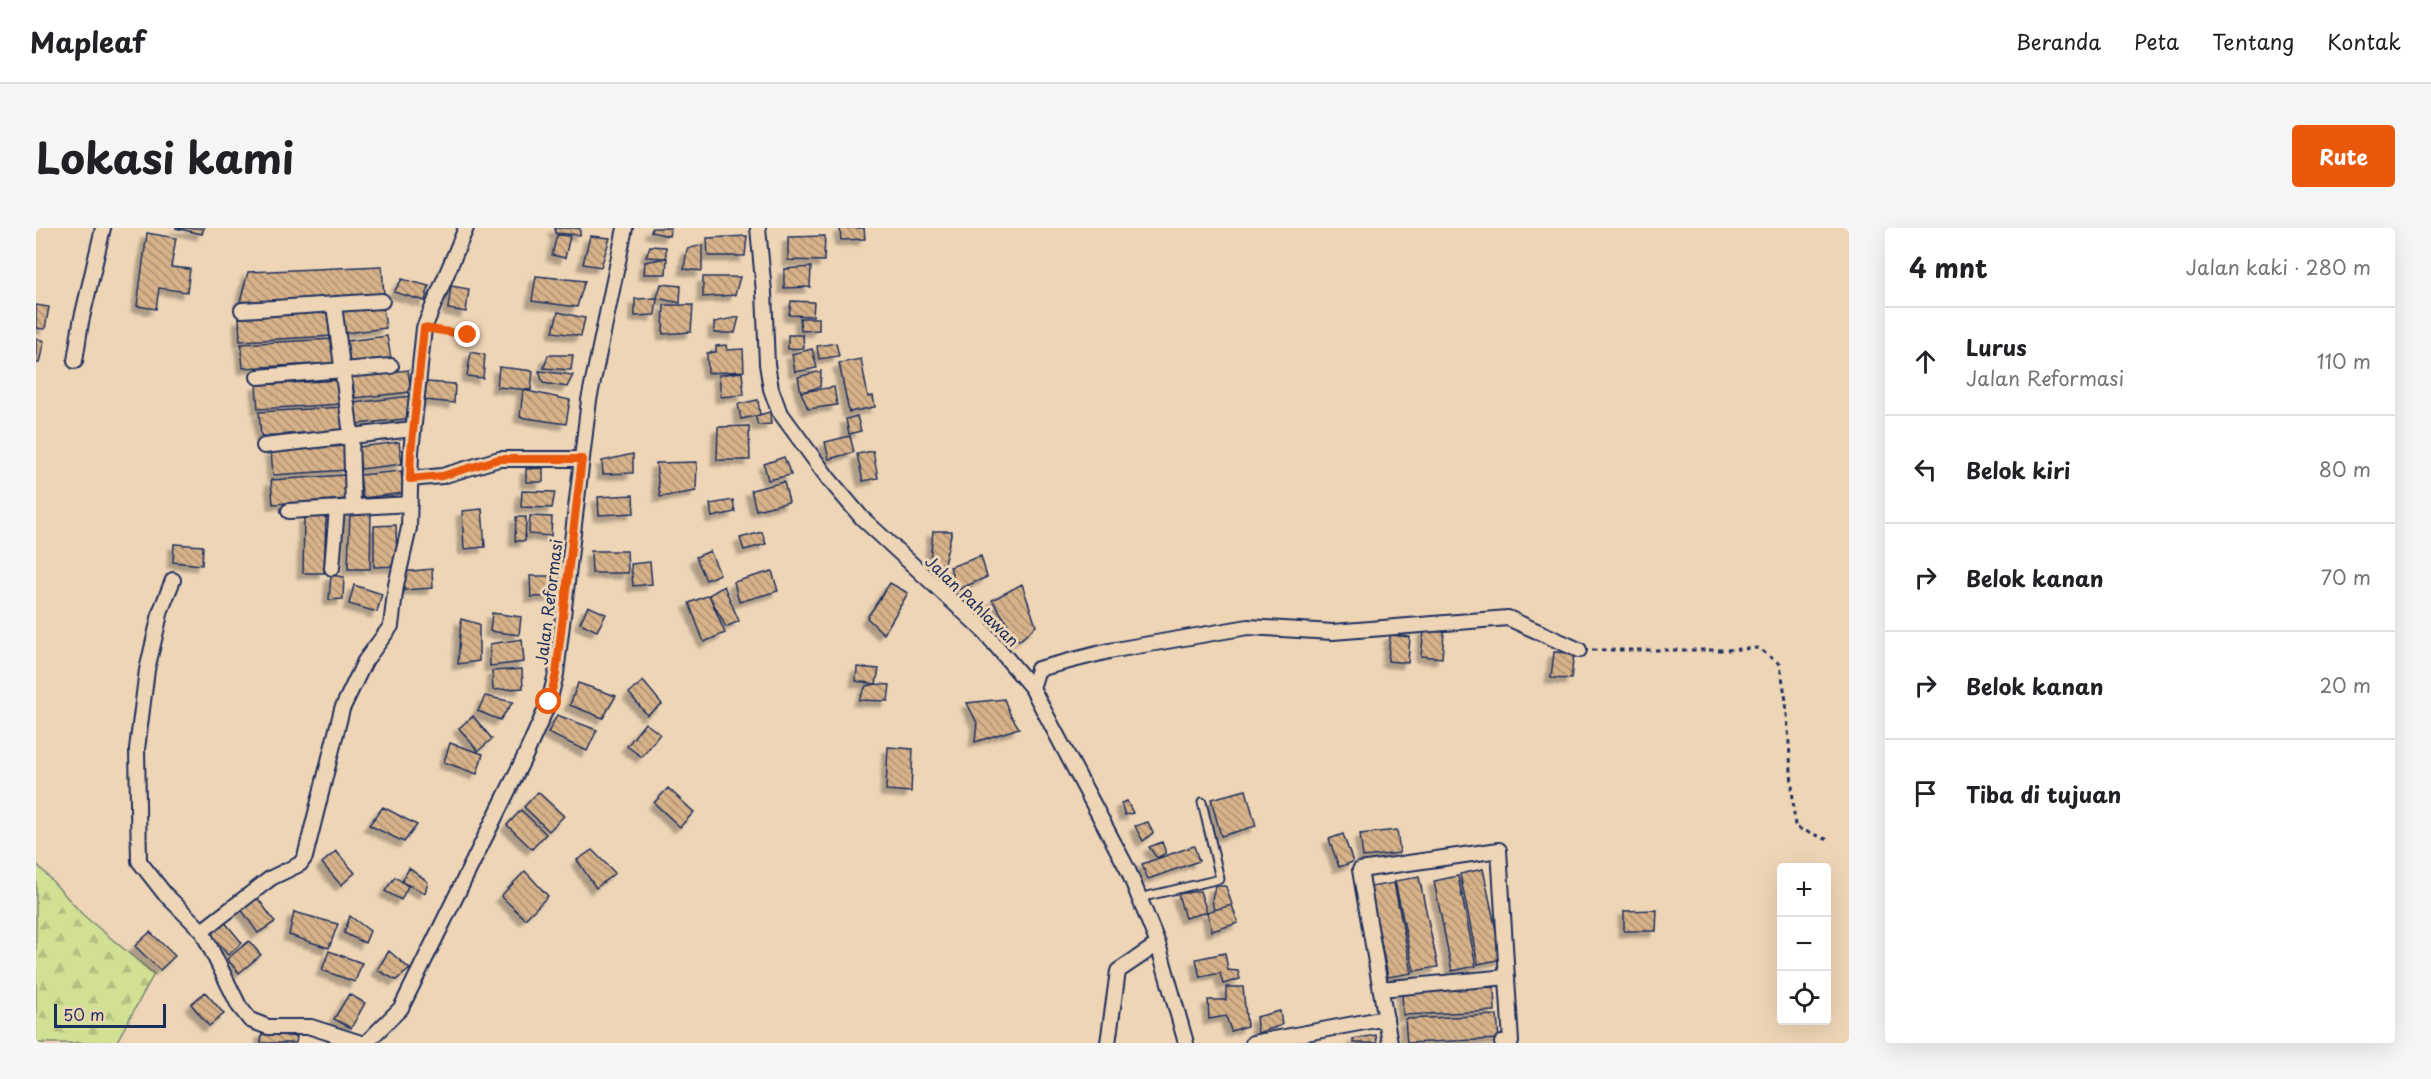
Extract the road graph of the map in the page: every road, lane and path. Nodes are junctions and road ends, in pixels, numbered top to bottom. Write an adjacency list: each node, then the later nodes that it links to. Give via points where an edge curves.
1 (103, 228): 10 (street)
2 (466, 228): 8 (street)
3 (625, 228): 17 (street, Jalan Reformasi, via 589,400)
4 (758, 228): 26 (street, Jalan Pahlawan, via 767,364 779,411 862,518 981,628)
5 (382, 301): 6 (street)
6 (334, 305): 7 (street); 12 (street)
7 (242, 310)
8 (424, 328): 9 (path); 14 (street)
9 (468, 335)
10 (75, 361)
11 (391, 366): 12 (street)
12 (343, 369): 13 (street); 15 (street)
13 (258, 377)
14 (413, 429): 15 (street); 18 (street)
15 (351, 435): 16 (street); 20 (street)
16 (264, 446)
17 (582, 459): 18 (street, via 499,459 442,476); 36 (street, Jalan Reformasi, via 556,674 549,702 401,1008)
18 (410, 479): 19 (street)
19 (410, 504): 20 (street); 30 (street, via 391,626 365,661 342,709 305,857)
20 (353, 507): 21 (street)
21 (337, 508): 22 (street); 23 (street)
22 (289, 511)
23 (332, 568)
24 (173, 580): 30 (street, via 161,610 147,670 136,749 137,851 149,875)
25 (1579, 650): 26 (street, via 1508,618 1333,632 1248,627 1109,651 1038,669); 28 (path, via 1758,648 1780,664 1796,827)
26 (1032, 688): 29 (street, Jalan Pahlawan)
27 (1202, 802): 29 (lane, via 1220,879)
28 (1831, 841)
29 (1139, 898): 31 (street, Jalan Pahlawan)
30 (202, 931): 35 (street, via 239,1006 250,1020 268,1027 311,1027)
31 (1158, 944): 37 (street, via 1118,971); 38 (street, Jalan Pahlawan)
32 (1507, 977): 33 (street); 33 (street, via 1499,850 1360,870); 41 (street, via 1511,1042)
33 (1381, 988): 34 (street)
34 (1386, 1018): 39 (street); 40 (street)
35 (361, 1043)
36 (366, 1043)
37 (1108, 1043)
38 (1186, 1043)
39 (1253, 1043)
40 (1390, 1043)
41 (1502, 1043)

